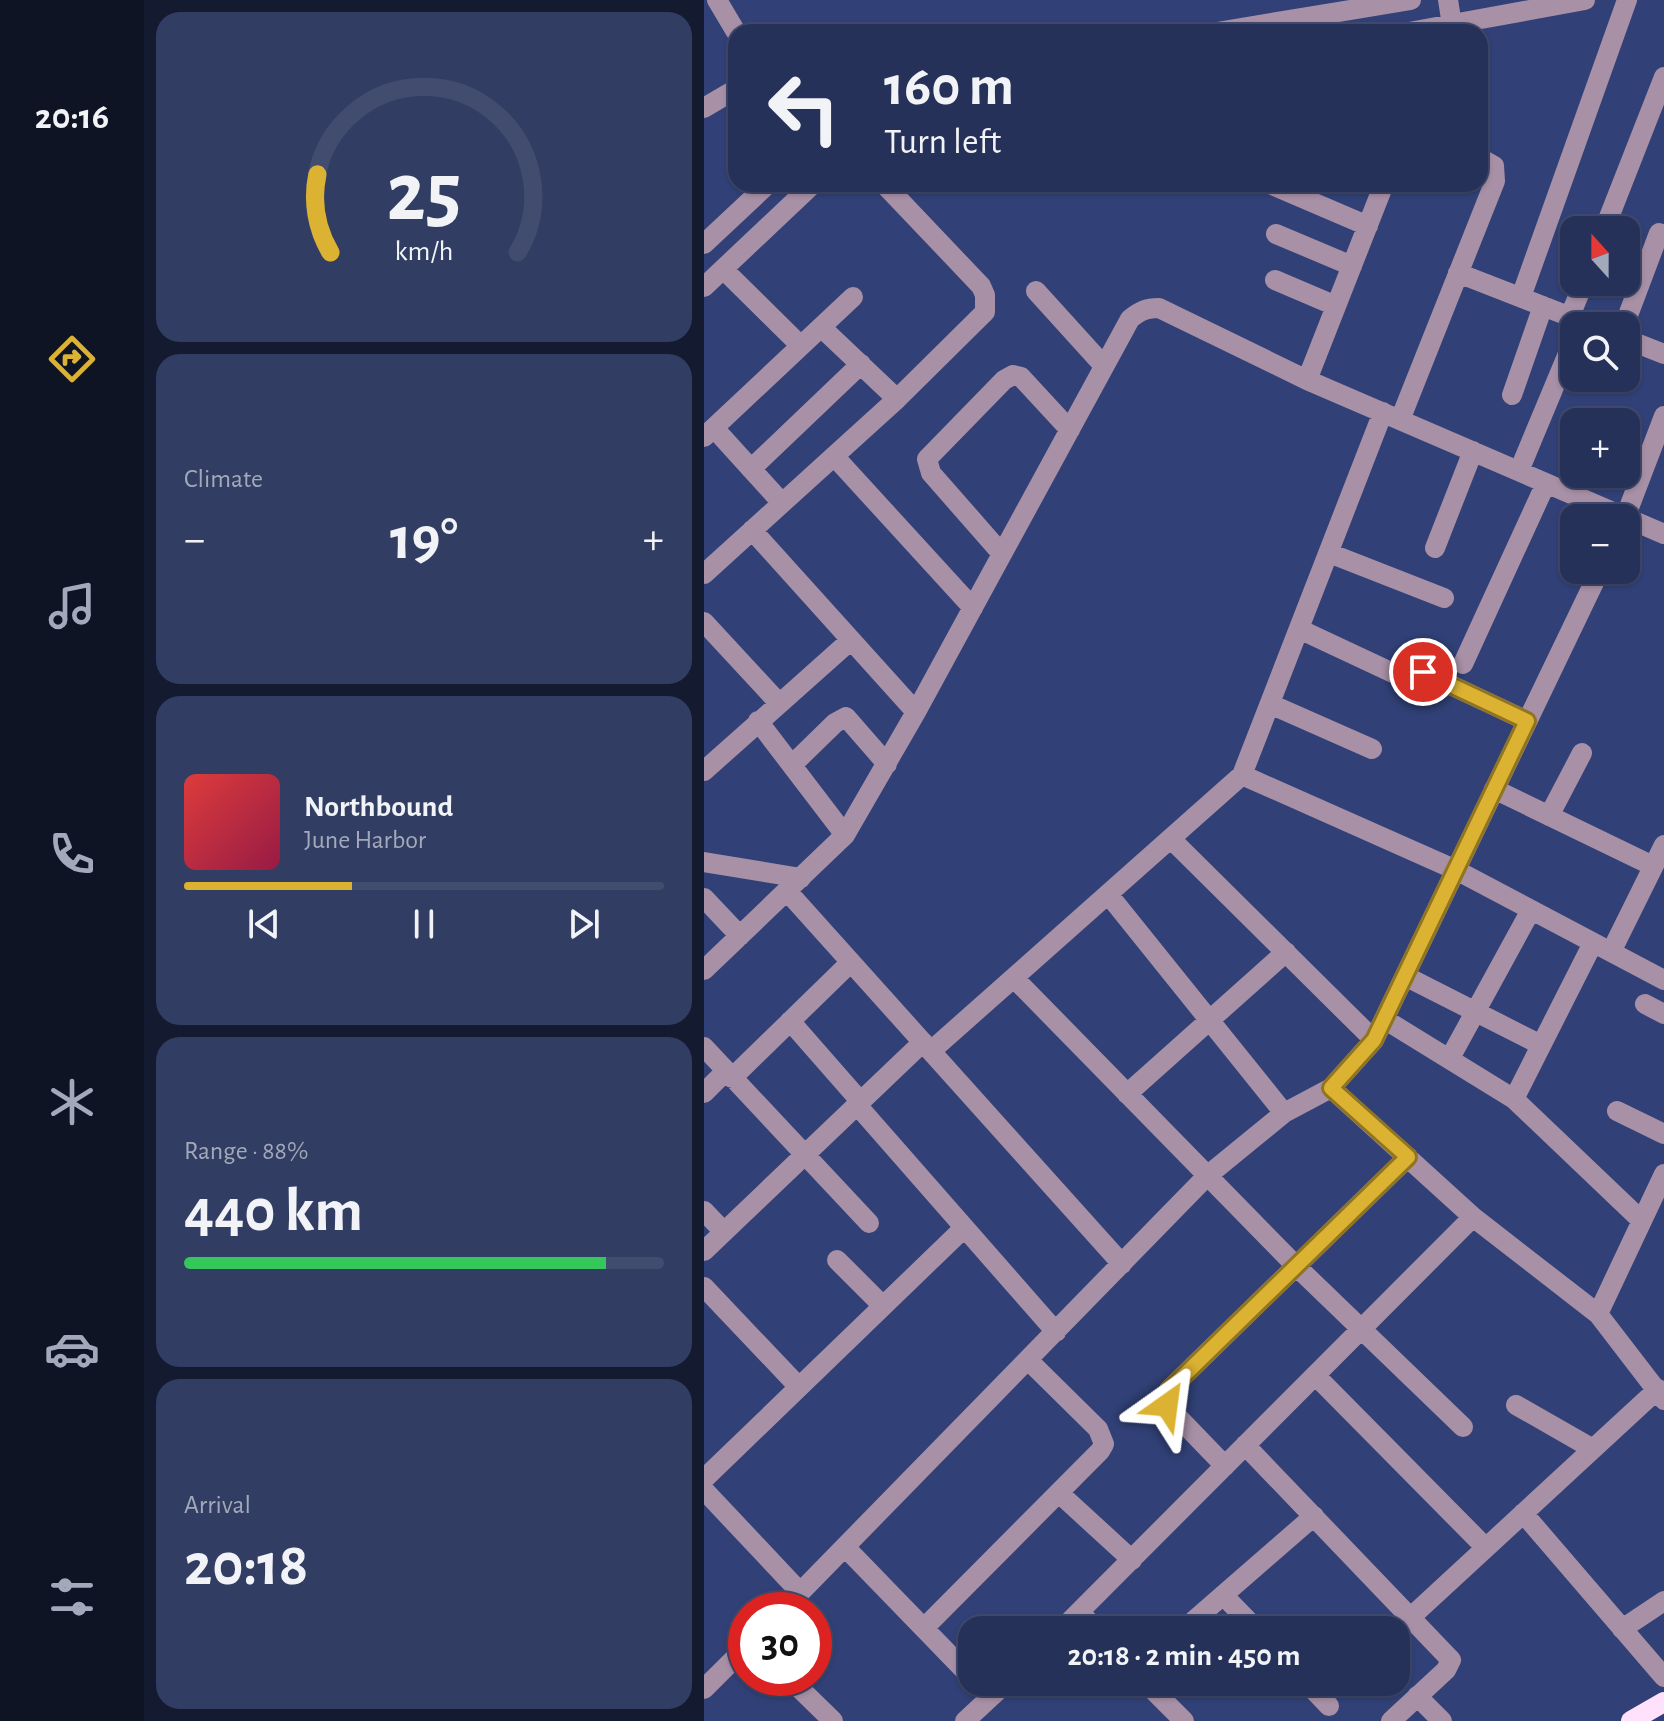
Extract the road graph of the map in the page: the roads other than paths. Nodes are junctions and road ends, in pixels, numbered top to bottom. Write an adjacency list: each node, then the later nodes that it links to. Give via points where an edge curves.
1 (717, 0): 8 (street)
2 (1411, 0): 6 (street)
3 (1448, 0): 10 (street)
4 (1585, 0): 11 (street)
5 (1627, 0): 33 (street)
6 (1355, 5): 7 (street)
7 (1308, 8): 9 (street)
8 (731, 24)
9 (1254, 24)
10 (1452, 24)
11 (1457, 24)
12 (1664, 77): 21 (street)
13 (728, 94): 14 (street)
14 (704, 108)
15 (1488, 163): 28 (street, via 1494,166 1495,181)
16 (759, 192): 25 (street)
17 (805, 192): 27 (street)
18 (892, 192): 47 (street, via 981,286 986,304 977,321)
19 (1289, 192): 22 (street)
20 (1381, 192): 22 (street)
21 (1609, 216)
22 (1368, 226): 26 (street)
23 (1659, 233): 36 (street)
24 (1276, 234): 26 (street)
25 (704, 244)
26 (1352, 266): 34 (street)
27 (723, 269): 30 (street); 40 (street)
28 (1458, 273): 33 (street); 48 (street)
29 (1275, 280): 34 (street)
30 (704, 287)
31 (1036, 291): 43 (street)
32 (853, 297): 38 (street)
33 (1521, 297): 35 (street)
34 (1336, 306): 45 (street)
35 (1543, 306): 37 (street); 46 (street)
36 (1629, 312)
37 (1560, 315)
38 (821, 327): 40 (street); 42 (street)
39 (1640, 345): 41 (street)
40 (801, 346): 51 (street)
41 (1664, 354)
42 (861, 364): 47 (street); 54 (street)
43 (1104, 366): 45 (street, via 1130,319 1159,308); 50 (street)
44 (1560, 374): 55 (street)
45 (1307, 380): 48 (street)
46 (1512, 395)
47 (897, 399): 53 (street)
48 (1392, 416): 52 (street); 64 (street)
49 (1664, 416): 59 (street)
50 (1070, 430): 65 (street); 65 (street, via 1021,377 1013,375 927,459 931,473)
51 (709, 432): 54 (street)
52 (1473, 451): 55 (street); 63 (street)
53 (834, 456): 57 (street); 69 (street)
54 (751, 469): 57 (street)
55 (1519, 471): 56 (street)
56 (1546, 483): 58 (street); 73 (street)
57 (782, 503): 61 (street)
58 (1593, 504)
59 (1630, 504)
60 (1640, 524): 62 (street)
61 (752, 530): 66 (street); 72 (street)
62 (1664, 534)
63 (1435, 548)
64 (1329, 553): 68 (street); 71 (street)
65 (1002, 554): 69 (street)
66 (704, 574)
67 (1593, 584): 80 (street)
68 (1444, 598)
69 (973, 608): 78 (street)
70 (704, 622): 76 (street)
71 (1299, 629): 75 (street); 77 (street)
72 (851, 640): 76 (street); 78 (street)
73 (1463, 664)
74 (1423, 672): 80 (street)
75 (1393, 673)
76 (778, 702): 79 (street)
77 (1270, 704): 81 (street); 86 (street)
78 (916, 712): 83 (street)
79 (758, 721): 84 (street); 85 (street)
80 (1527, 721): 87 (street)
81 (1372, 749)
82 (1582, 753): 88 (street)
83 (887, 764): 84 (street, via 846,717); 89 (street)
84 (792, 765): 89 (street)
85 (705, 768)
86 (1242, 775): 90 (street); 94 (street)
87 (1494, 789): 88 (street); 94 (street)
88 (1549, 816): 93 (street)
89 (845, 835): 95 (street)
90 (1171, 839): 96 (street); 101 (street)
91 (1664, 845): 93 (street)
92 (704, 862): 95 (street)
93 (1653, 866): 100 (street)
94 (1456, 870): 98 (street); 104 (street)
95 (794, 884): 99 (street); 102 (street)
96 (1108, 894): 105 (street); 112 (street)
97 (704, 898): 99 (street)
98 (1531, 910): 100 (street); 108 (street)
99 (740, 936): 103 (street)
100 (1602, 947): 106 (street); 114 (street)
101 (1286, 952): 112 (street); 113 (street)
102 (851, 962): 111 (street); 116 (street)
103 (704, 970)
104 (1405, 976): 108 (street); 110 (street)
105 (1014, 978): 116 (street); 121 (street)
106 (1664, 980)
107 (1645, 1004): 109 (street)
108 (1476, 1014): 114 (street); 117 (street)
109 (1664, 1014)
110 (1384, 1019): 113 (street); 117 (street)
111 (790, 1021): 118 (street); 123 (street)
112 (1209, 1021): 121 (street); 125 (street)
113 (1374, 1040): 119 (street)
114 (1541, 1045): 122 (street)
115 (704, 1047): 118 (street)
116 (927, 1047): 123 (street); 139 (street)
117 (1450, 1058): 122 (street)
118 (729, 1075): 120 (street); 127 (street)
119 (1331, 1088): 125 (street); 128 (street)
120 (704, 1093)
121 (1127, 1094): 130 (street)
122 (1514, 1099): 133 (street)
123 (859, 1103): 127 (street); 135 (street)
124 (1617, 1111): 126 (street)
125 (1284, 1113): 130 (street)
126 (1664, 1134)
127 (804, 1156): 134 (street); 136 (street)
128 (1408, 1157): 132 (street); 140 (street)
129 (1664, 1174): 133 (street)
130 (1207, 1176): 139 (street); 140 (street)
131 (704, 1211): 136 (street)
132 (1473, 1217): 143 (street); 144 (street)
133 (1642, 1221): 143 (street)
134 (869, 1223)
135 (964, 1228): 142 (street); 145 (street)
136 (724, 1232): 137 (street)
137 (704, 1251)
138 (837, 1260): 142 (street)
139 (1122, 1264): 145 (street)
140 (1296, 1266): 144 (street); 154 (street, via 1166,1398 1171,1410)
141 (704, 1287): 148 (street)
142 (883, 1306): 148 (street)
143 (1598, 1314): 149 (street)
144 (1360, 1329): 147 (street); 151 (street)
145 (1056, 1332): 146 (street)
146 (1028, 1360): 157 (street, via 1103,1435 1100,1451); 160 (street)
147 (1315, 1375): 152 (street); 161 (street)
148 (799, 1387): 155 (street)
149 (1661, 1394): 153 (street)
150 (1516, 1405): 153 (street)
151 (1463, 1427)
152 (1245, 1445): 154 (street); 159 (street)
153 (1593, 1449): 158 (street)
154 (1225, 1466): 162 (street)
155 (704, 1479)
156 (704, 1490): 163 (street)
157 (1059, 1493): 162 (street); 172 (street)
158 (1523, 1513): 161 (street); 173 (street)
159 (1314, 1516): 164 (street); 171 (street)
160 (845, 1547): 163 (street); 172 (street)
161 (1486, 1548): 171 (street)
162 (1132, 1560): 166 (street)
163 (800, 1592)
164 (1223, 1595): 169 (street); 170 (street)
165 (1664, 1601): 173 (street)
166 (1080, 1612): 167 (street); 168 (street)
167 (1076, 1616)
168 (1084, 1616)
169 (1199, 1616)
170 (1243, 1616)
171 (1411, 1617): 181 (street, via 1451,1660)
172 (924, 1628): 174 (street)
173 (1622, 1629): 176 (street)
174 (958, 1663)
175 (728, 1665): 177 (street)
176 (1664, 1677)
177 (704, 1689)
178 (804, 1696): 185 (street)
179 (1159, 1696): 187 (street)
180 (1319, 1696): 184 (street)
181 (1417, 1696): 188 (street); 189 (street)
182 (990, 1697): 186 (street)
183 (1664, 1702): 190 (main road)
184 (1329, 1706)
185 (821, 1717)
186 (965, 1721)
187 (1184, 1721)
188 (1391, 1721)
189 (1442, 1721)
190 (1631, 1721)

